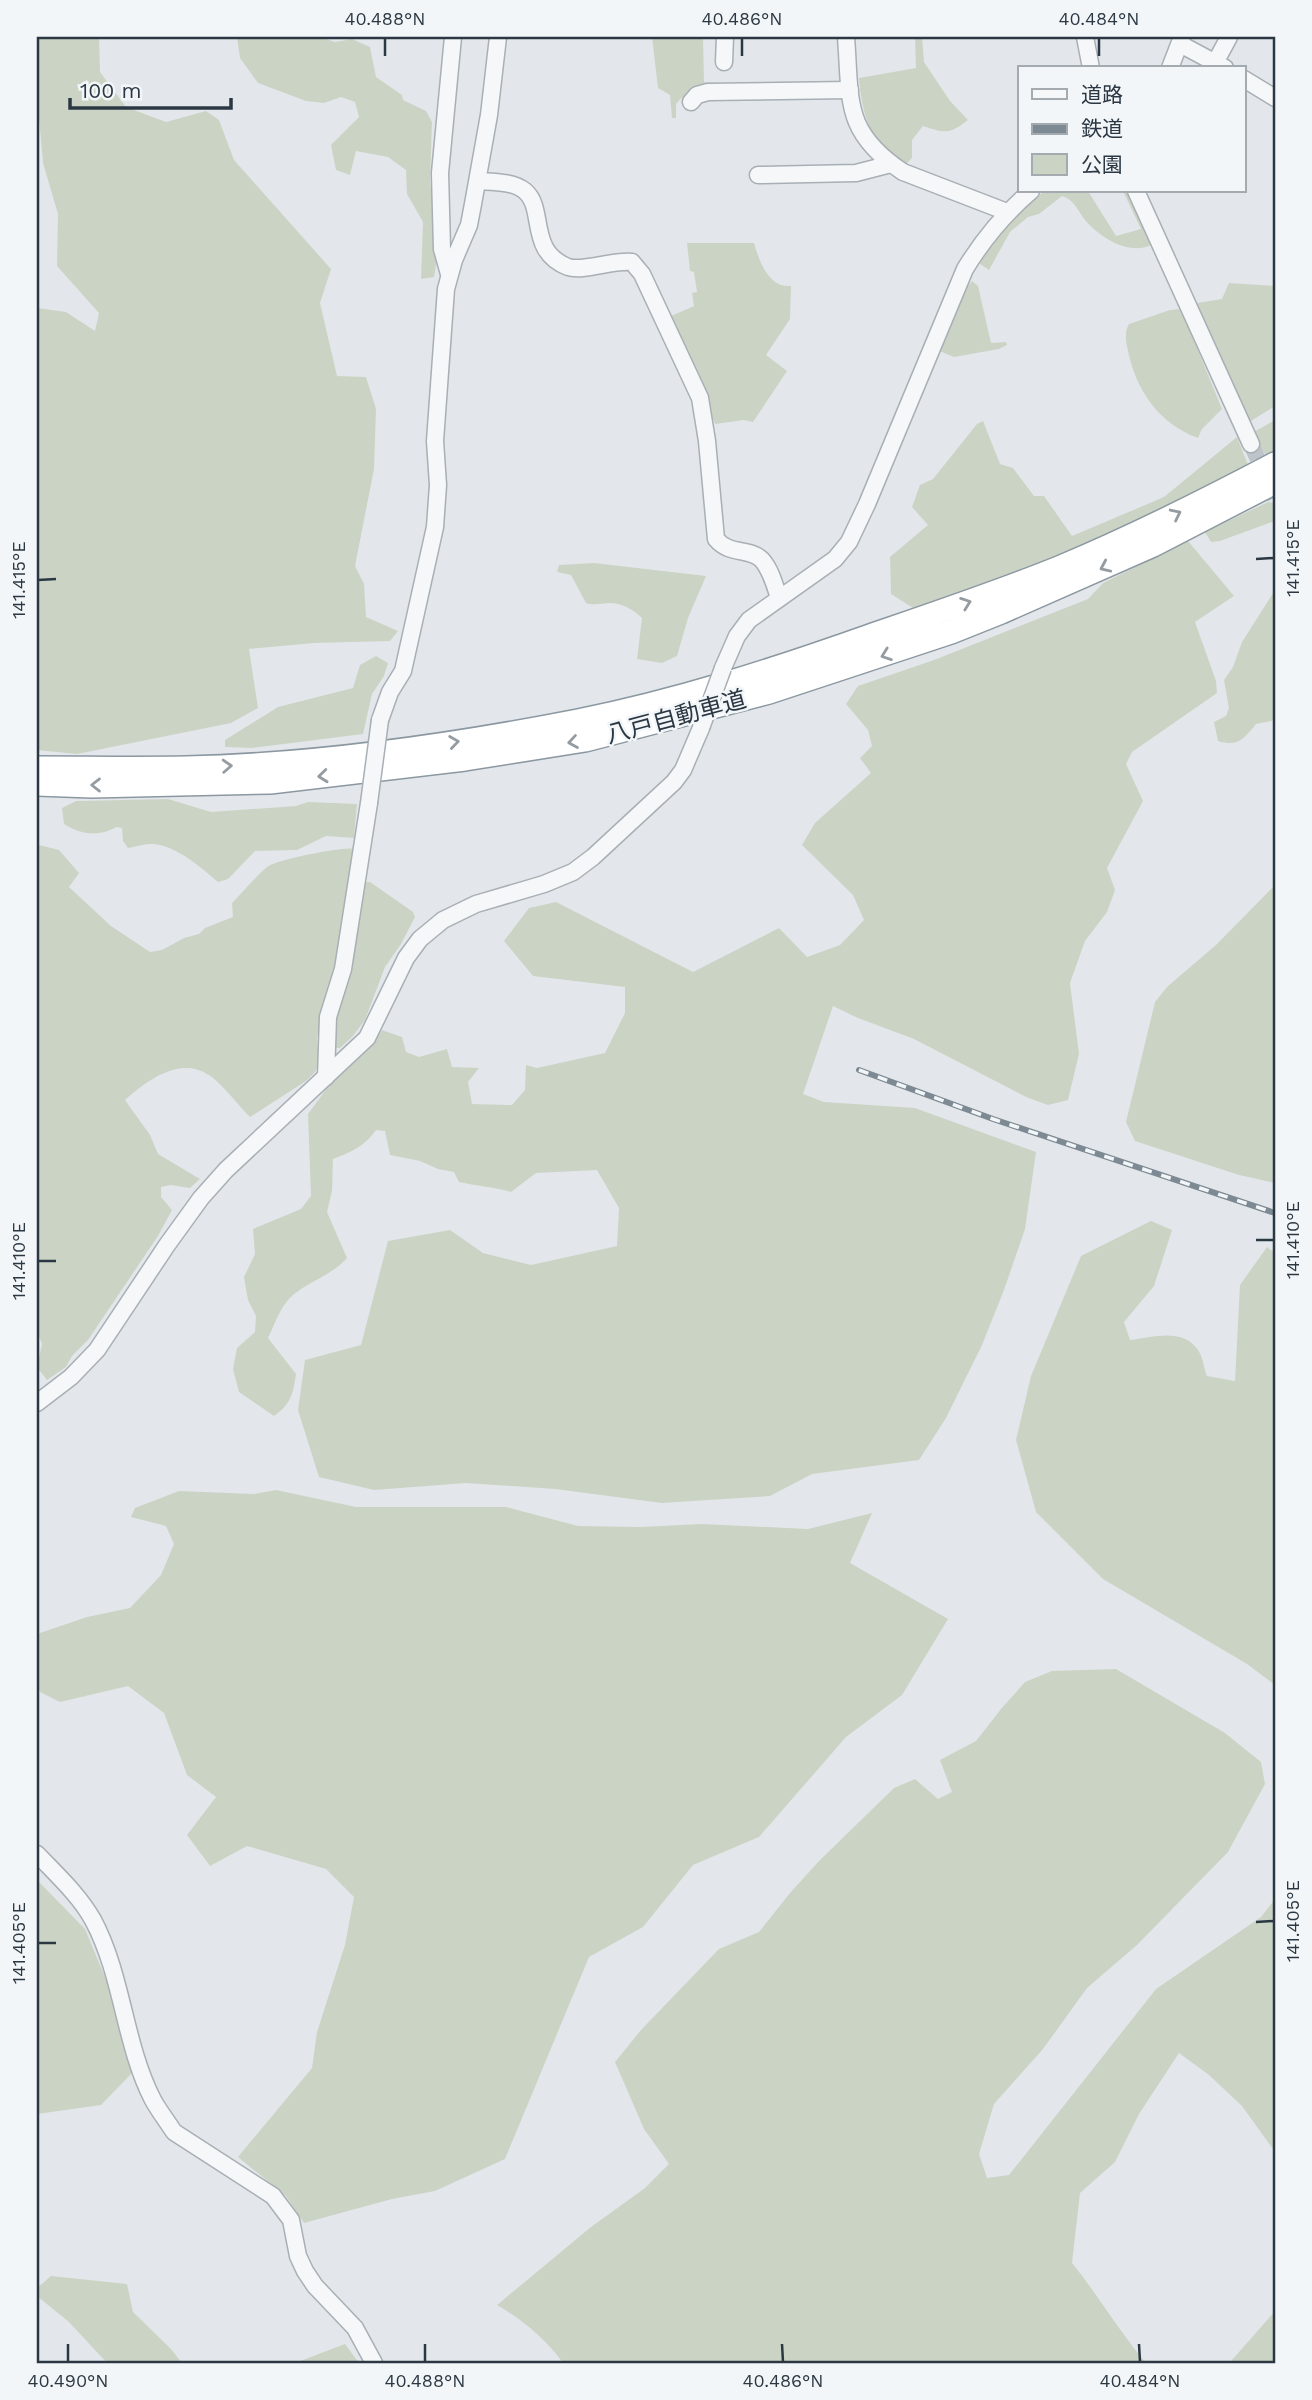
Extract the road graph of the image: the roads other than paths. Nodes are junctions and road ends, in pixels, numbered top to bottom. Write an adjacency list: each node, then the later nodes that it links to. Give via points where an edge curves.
1 (453, 37): 22 (street, via 440,173 443,261)
2 (498, 37): 18 (street)
3 (724, 37): 8 (street)
4 (846, 37): 13 (street)
5 (1085, 37): 9 (street)
6 (1229, 37): 11 (street)
7 (1181, 40): 10 (street); 11 (street)
8 (724, 62)
9 (1091, 66)
10 (1171, 66)
11 (1220, 66)
12 (1246, 80): 14 (street)
13 (850, 90): 15 (street, via 708,92); 16 (street, via 851,111 862,134)
14 (1275, 97)
15 (691, 102)
16 (891, 164): 17 (street, via 856,173); 21 (street)
17 (758, 176)
18 (478, 181): 22 (street, via 469,225); 26 (street, via 524,190 536,209 541,239 560,263 584,268 632,262 642,274 700,398 716,539 722,547 761,558)
19 (1030, 192): 21 (street)
20 (1136, 192): 23 (street)
21 (1007, 212): 26 (street, via 965,268 849,541 813,577)
22 (449, 274): 29 (street, bridge, via 435,441 438,509 403,671 380,720 343,970 328,1017)
23 (1251, 444)
24 (1275, 464): 27 (highway, 八戸自動車道, one-way to 24, via 187,768 350,756 580,721 678,697 763,674 1059,568)
25 (1275, 482): 28 (highway, 八戸自動車道, one-way to 28, via 1141,550 950,632 769,692 585,740 270,782)
26 (779, 597): 29 (street, bridge, via 749,620 737,636 683,770 674,782 573,872 476,904 431,928 406,958 367,1038)
27 (37, 768)
28 (37, 784)
29 (326, 1077): 30 (street, via 201,1198 97,1350 65,1383)
30 (37, 1403)
31 (37, 1854): 32 (street, via 73,1892 94,1923 153,2101 181,2137 273,2196 291,2220 305,2272 355,2329)
32 (374, 2363)

